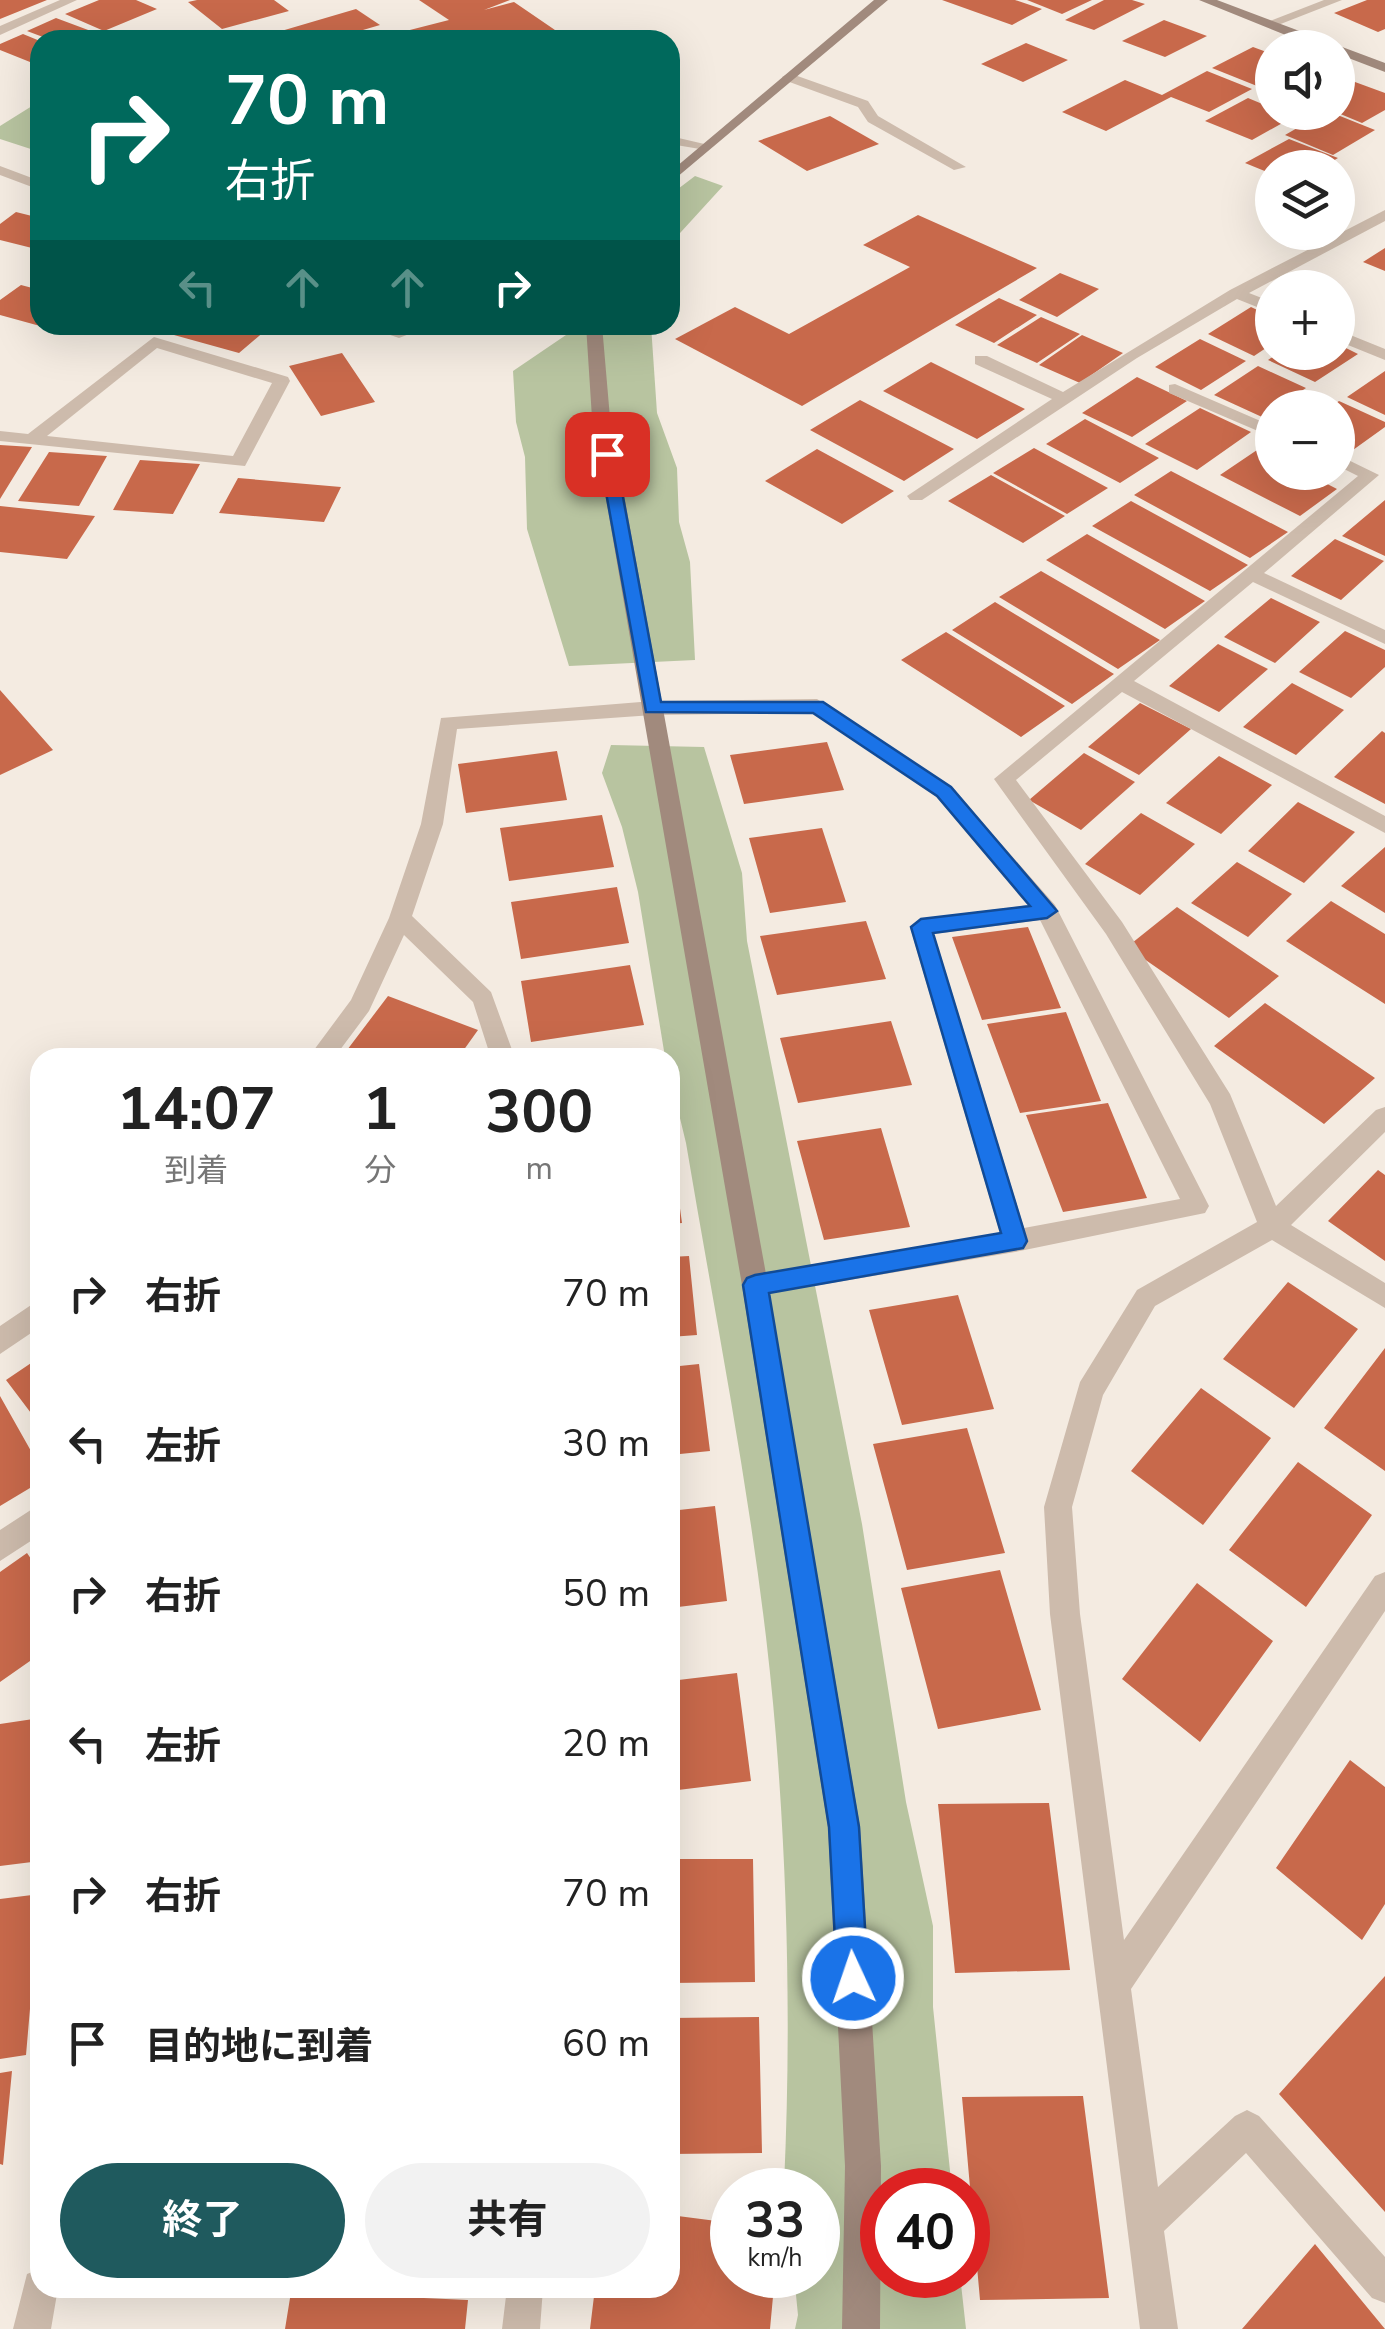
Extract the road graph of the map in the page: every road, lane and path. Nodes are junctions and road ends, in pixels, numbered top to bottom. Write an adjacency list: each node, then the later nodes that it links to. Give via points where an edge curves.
1 (71, 0): 7 (street)
2 (882, 0): 10 (street)
3 (1206, 0): 5 (street)
4 (1336, 0): 5 (street)
5 (1268, 24): 6 (street)
6 (1284, 30)
7 (0, 31)
8 (1355, 57): 9 (street)
9 (1385, 68)
10 (788, 78): 12 (street); 13 (street, via 863,104 873,119)
11 (680, 142): 12 (street)
12 (706, 146): 15 (street)
13 (960, 167)
14 (0, 170): 16 (street)
15 (680, 170)
16 (30, 182)
17 (1385, 215): 18 (street)
18 (1236, 293): 19 (street); 25 (street)
19 (1255, 301)
20 (595, 335): 35 (street, via 600,418)
21 (1355, 343): 22 (street)
22 (1385, 356)
23 (981, 360): 25 (street)
24 (1175, 389): 26 (street)
25 (1065, 399): 31 (street)
26 (1255, 424)
27 (0, 436): 28 (street)
28 (32, 439): 28 (street, via 239,462 282,381 154,342)
29 (1355, 465): 30 (street)
30 (1380, 473): 32 (street)
31 (916, 496)
32 (1254, 575): 33 (street); 34 (street)
33 (1385, 638)
34 (1123, 684): 36 (street); 42 (street, via 1004,779 1114,928 1222,1101)
35 (652, 708): 37 (street, via 817,706 944,792); 38 (street, via 448,723 432,824); 44 (street)
36 (1385, 825)
37 (1047, 911): 43 (street, via 921,927); 43 (street, via 1196,1206)
38 (400, 918): 39 (street, via 361,1006); 40 (street, via 482,998)
39 (328, 1048)
40 (500, 1048)
41 (1385, 1116): 42 (street)
42 (1272, 1227): 45 (street); 51 (street, via 1146,1298 1090,1391 1058,1507 1065,1614)
43 (1015, 1241): 44 (street)
44 (755, 1285): 58 (street, via 844,1827 863,2166)
45 (1385, 1297)
46 (30, 1319): 47 (street)
47 (0, 1342)
48 (30, 1525): 49 (street)
49 (0, 1547)
50 (1385, 1586): 51 (street)
51 (1113, 1986): 52 (street)
52 (1144, 2224): 53 (street, via 1247,2128); 59 (street)
53 (1385, 2285)
54 (38, 2298): 56 (street)
55 (524, 2298): 57 (street)
56 (32, 2329)
57 (522, 2329)
58 (861, 2329)
59 (1158, 2329)

